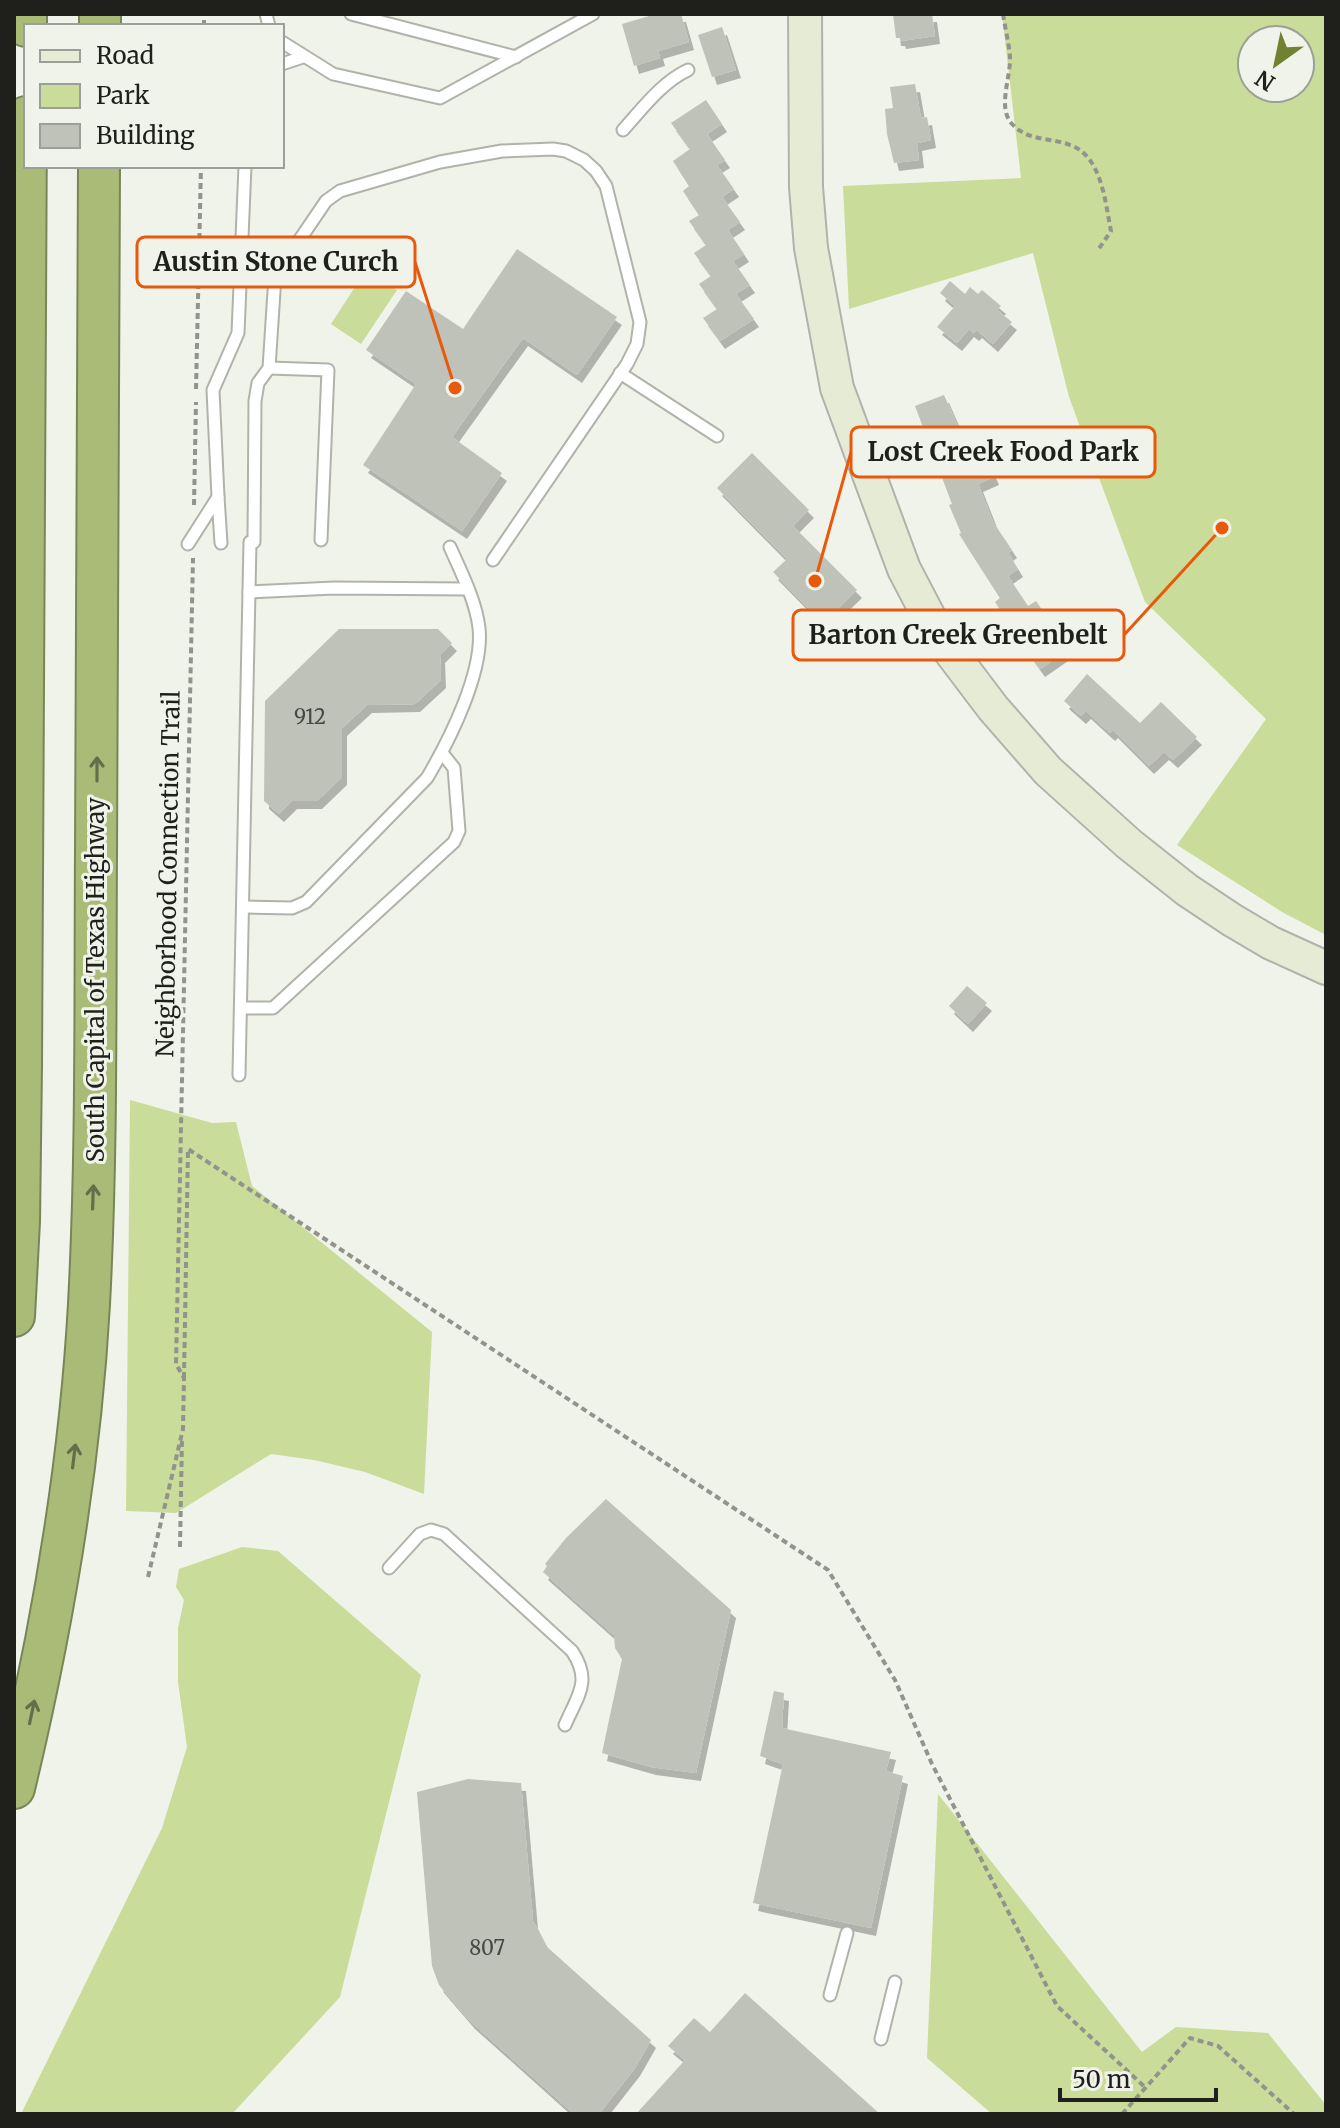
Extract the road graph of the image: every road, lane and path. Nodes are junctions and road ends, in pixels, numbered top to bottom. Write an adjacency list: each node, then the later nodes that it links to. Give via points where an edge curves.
1 (351, 14): 7 (lane)
2 (805, 14): 30 (street, via 811,248 837,388 904,569 940,638 1048,771 1129,844 1232,920)
3 (1003, 14): 15 (path, via 1010,58 1005,110 1011,124 1038,140 1070,145 1088,156 1103,189 1111,231)
4 (589, 15): 7 (lane)
5 (284, 43): 6 (lane)
6 (303, 57): 7 (lane, via 333,74 440,98); 8 (lane)
7 (516, 57)
8 (284, 63)
9 (688, 70): 10 (lane, via 651,98)
10 (623, 130)
11 (25, 168): 28 (highway)
12 (99, 168): 41 (highway, South Capital of Texas Highway, one-way to 12, via 59,1566 89,1307 95,1104)
13 (201, 168): 20 (path, Neighborhood Connection Trail)
14 (245, 168): 19 (lane, via 238,333 213,390)
15 (1098, 250)
16 (269, 368): 17 (lane, via 275,276 326,201 357,185 440,162 553,149 584,160 606,186 640,322 637,344); 21 (lane, via 328,370); 26 (lane, via 258,383 255,401)
17 (620, 373): 18 (lane); 24 (lane)
18 (717, 436)
19 (218, 497): 20 (lane); 22 (lane)
20 (191, 540): 35 (path, Neighborhood Connection Trail, via 176,1364)
21 (321, 540)
22 (221, 543)
23 (450, 547): 25 (lane)
24 (493, 560)
25 (468, 589): 26 (lane); 27 (lane, via 479,628 478,653)
26 (249, 592): 29 (lane)
27 (442, 753): 29 (lane, via 427,778 306,902 292,908); 31 (lane, via 454,768 459,831 454,842 273,1008)
28 (18, 805): 33 (highway)
29 (243, 907): 31 (lane)
30 (1326, 968)
31 (241, 1008): 32 (lane)
32 (239, 1075)
33 (17, 1162): 34 (highway)
34 (14, 1316)
35 (184, 1378): 36 (path, Neighborhood Connection Trail); 46 (path, via 188,1149 828,1570 895,1680 932,1764 1057,2006)
36 (183, 1429): 37 (path); 39 (path, Neighborhood Connection Trail)
37 (180, 1547)
38 (389, 1568): 40 (lane, via 420,1534 444,1534 582,1665 585,1680)
39 (148, 1577)
40 (565, 1725)
41 (14, 1788)
42 (847, 1933): 44 (lane)
43 (895, 1982): 45 (lane)
44 (830, 1995)
45 (881, 2039)
46 (1146, 2088): 47 (path); 48 (path, via 1190,2038 1218,2046)
47 (1122, 2114)
48 (1294, 2114)

